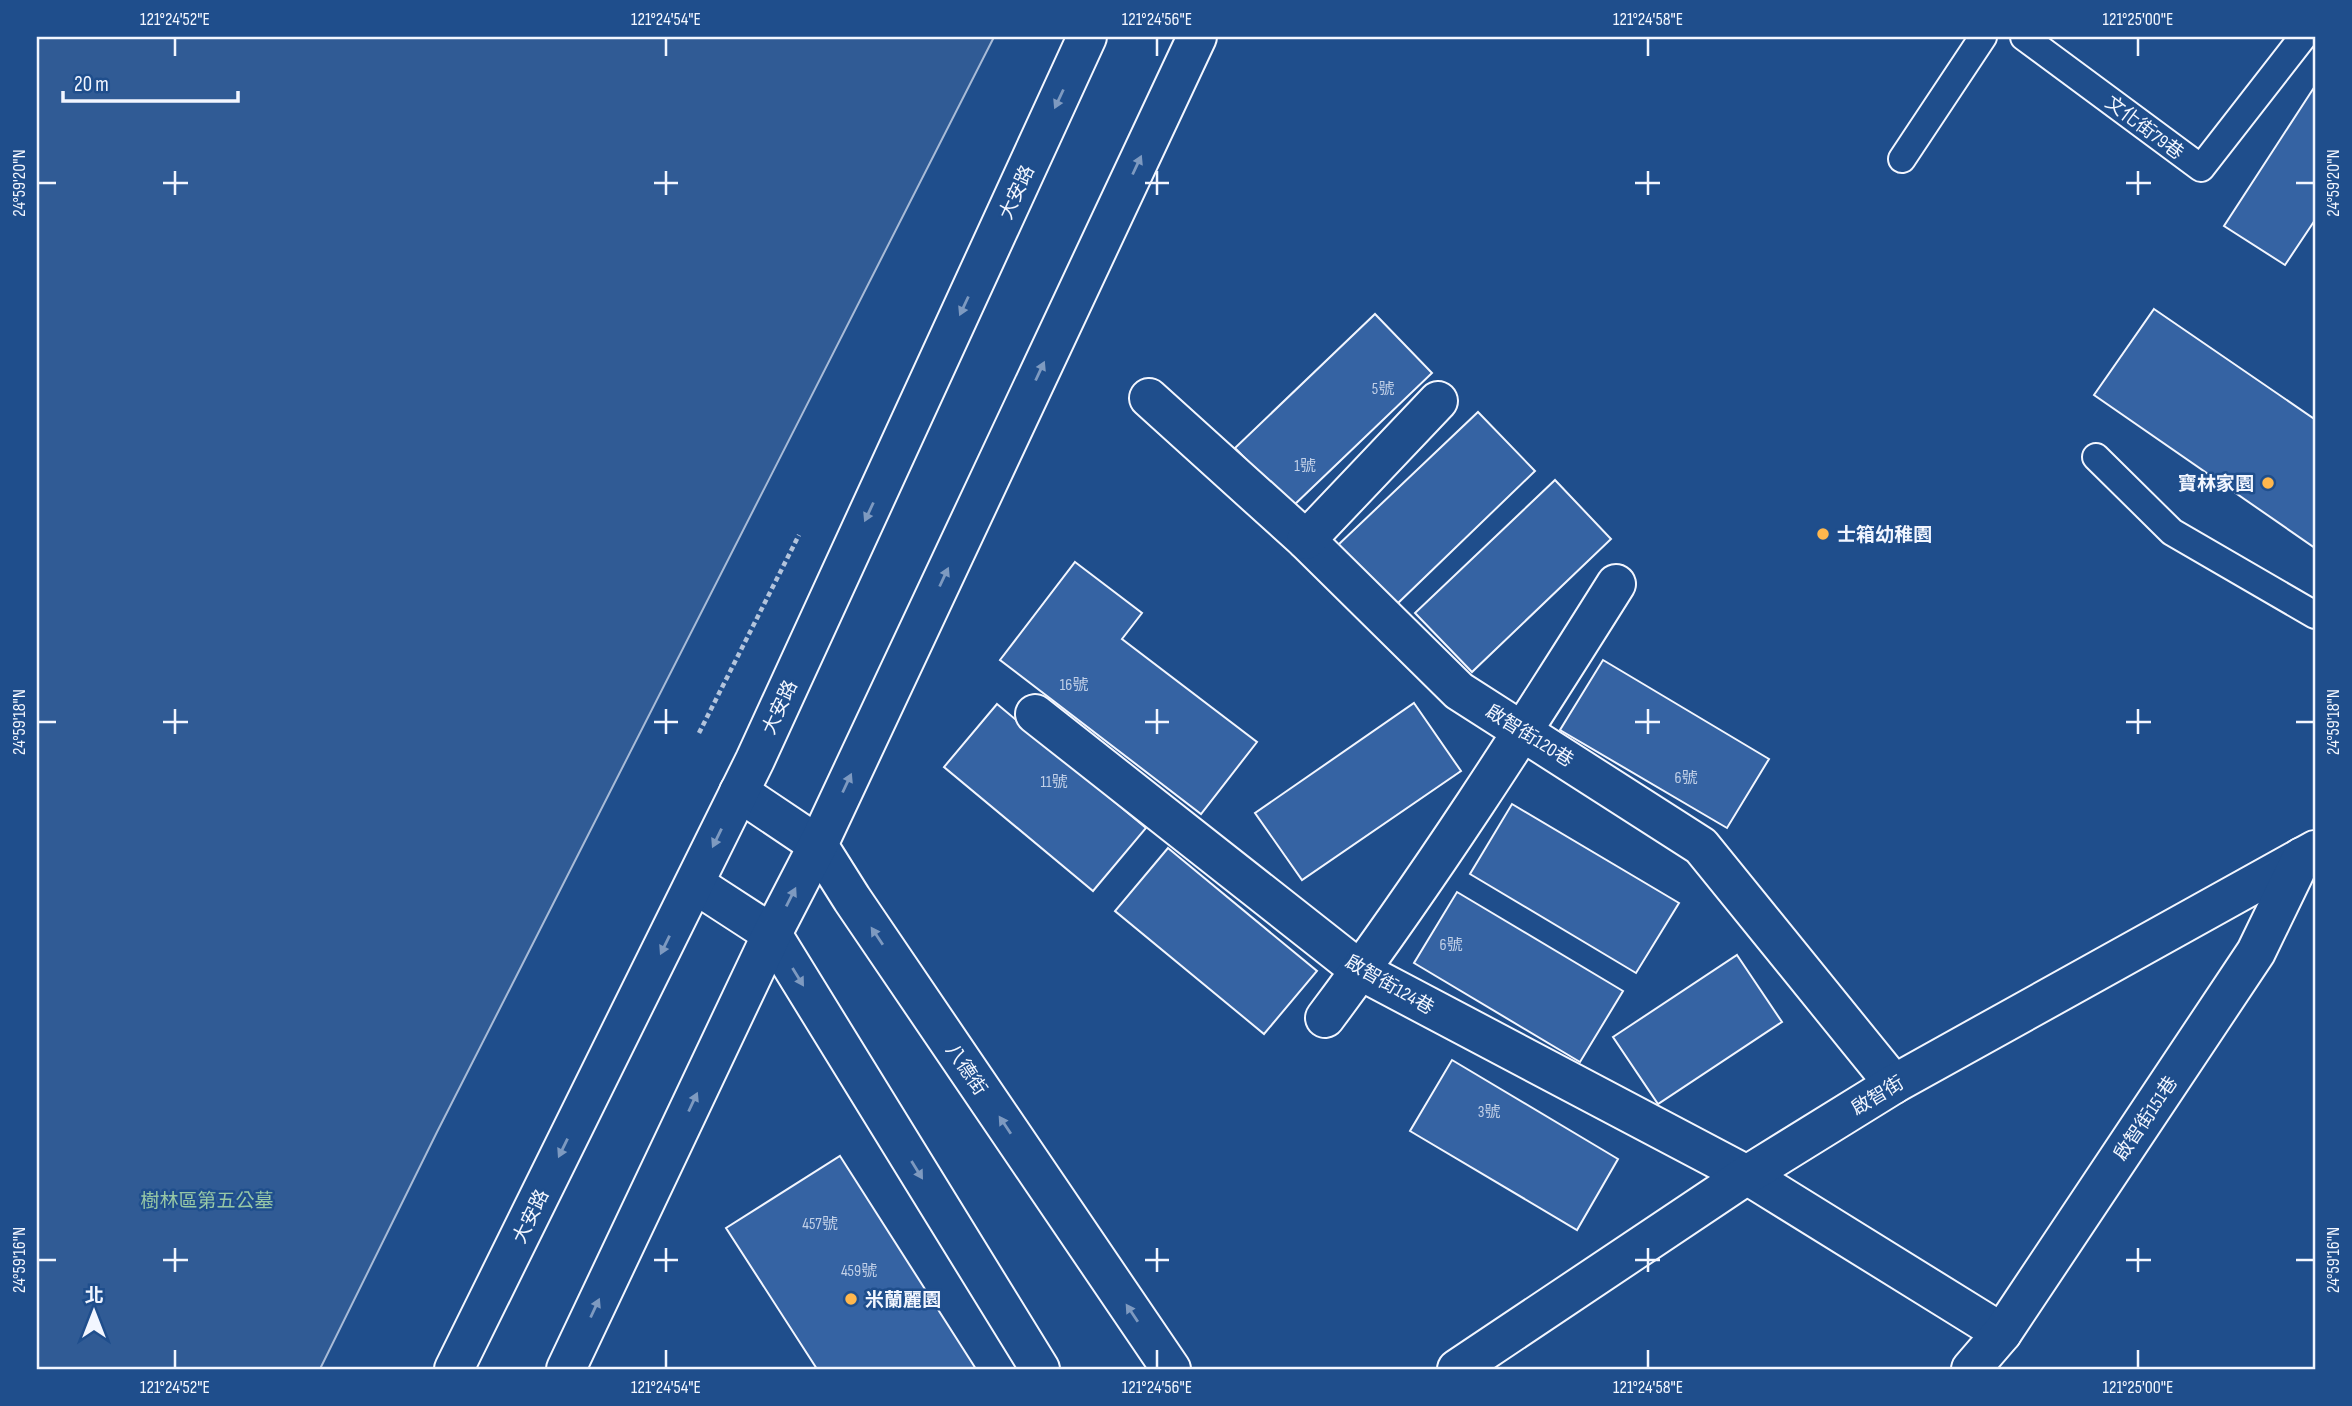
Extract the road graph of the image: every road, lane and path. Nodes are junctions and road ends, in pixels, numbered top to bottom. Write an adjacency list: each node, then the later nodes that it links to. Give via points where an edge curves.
1 (1087, 37): 15 (street, 大安路, one-way to 15)
2 (1197, 37): 16 (street, one-way to 2)
3 (1983, 37): 6 (lane)
4 (2024, 37): 5 (lane, 文化街79巷, via 2201,168)
5 (2303, 37)
6 (1902, 159)
7 (1149, 398): 10 (street, 啟智街120巷)
8 (1438, 401): 10 (street)
9 (2096, 457): 12 (lane, via 2172,532)
10 (1306, 540): 14 (street, 啟智街120巷, via 1460,691)
11 (1616, 584): 14 (street)
12 (2315, 615)
13 (1035, 714): 20 (street, 啟智街124巷)
14 (1524, 731): 20 (street); 22 (street, 啟智街120巷, via 1701,846)
15 (740, 792): 16 (street, 八德街); 18 (street, 大安路, one-way to 18)
16 (818, 845): 19 (street, one-way to 16); 28 (street, 八德街, one-way to 16)
17 (2309, 853): 22 (street, 啟智街); 24 (street, 啟智街151巷, via 2256,952)
18 (695, 884): 19 (street); 25 (street, 大安路, one-way to 25)
19 (772, 934): 26 (street, one-way to 19); 27 (street, one-way to 27)
20 (1360, 971): 21 (street); 23 (street, 啟智街124巷)
21 (1325, 1018)
22 (1894, 1084): 23 (street, 啟智街)
23 (1746, 1175): 24 (street, 啟智街124巷); 29 (street, 啟智街)
24 (2002, 1334): 30 (street, 啟智街151巷)
25 (454, 1369)
26 (566, 1369)
27 (1040, 1369)
28 (1171, 1369)
29 (1457, 1369)
30 (1971, 1369)

